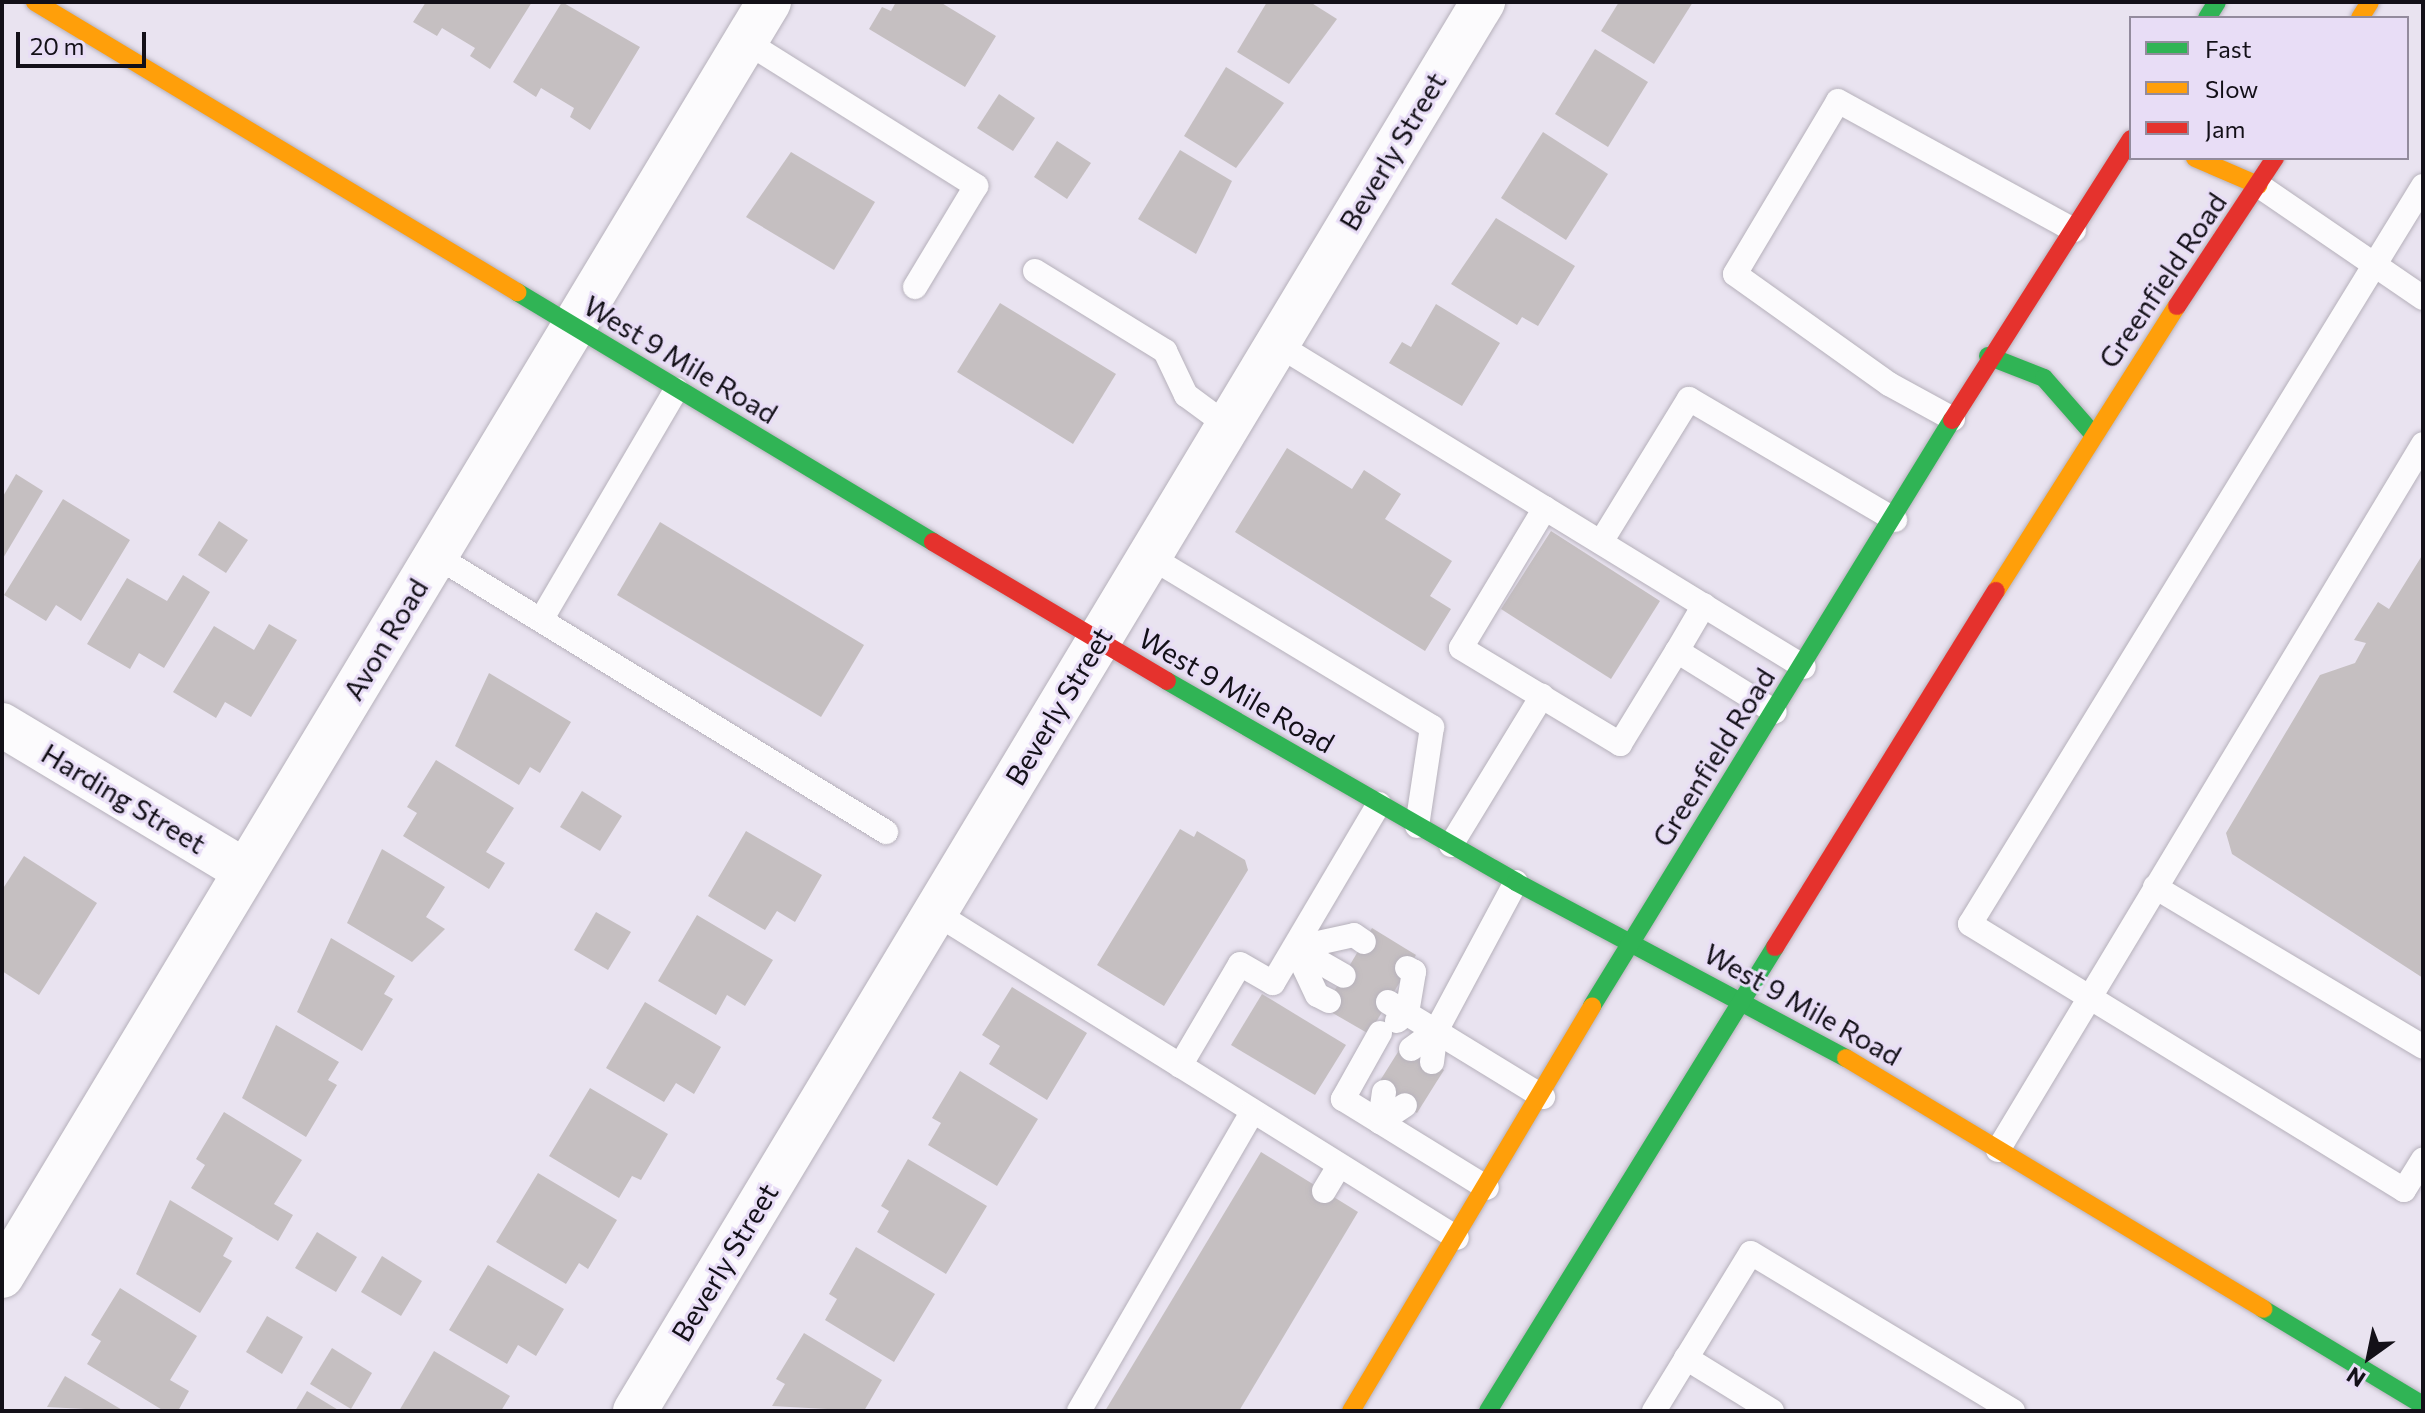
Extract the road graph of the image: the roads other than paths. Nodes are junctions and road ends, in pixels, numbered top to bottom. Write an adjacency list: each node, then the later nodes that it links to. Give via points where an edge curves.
1 (769, 2): 4 (street, Avon Road)
2 (1483, 2): 16 (street, Beverly Street)
3 (46, 5): 15 (main road, West 9 Mile Road)
4 (745, 41): 13 (lane, via 976,186); 15 (street, Avon Road)
5 (2129, 142): 10 (main road, Greenfield Road)
6 (2200, 160): 8 (main road)
7 (2274, 160): 8 (main road, Greenfield Road)
8 (2258, 185): 11 (lane); 21 (main road, Greenfield Road)
9 (2423, 186): 11 (lane)
10 (2074, 230): 17 (main road, Greenfield Road); 19 (lane, via 1838,101 1735,274 1889,384)
11 (2375, 264): 14 (lane); 49 (lane, via 1970,924)
12 (1035, 271): 20 (lane, via 1165,351 1186,395)
13 (915, 287)
14 (2423, 298)
15 (572, 325): 18 (main road, West 9 Mile Road); 27 (street, Avon Road)
16 (1275, 343): 20 (street, Beverly Street); 23 (lane)
17 (1988, 356): 19 (main road, Greenfield Road); 21 (main road, via 2044,378 2068,397)
18 (676, 390): 29 (lane); 30 (main road, West 9 Mile Road)
19 (1953, 419): 24 (main road, Greenfield Road)
20 (1228, 426): 26 (street, Beverly Street)
21 (2093, 434): 51 (main road, Greenfield Road)
22 (2423, 444): 42 (lane)
23 (1545, 508): 25 (lane); 33 (lane, via 1461,648)
24 (1895, 520): 25 (lane, via 1689,399); 32 (main road, Greenfield Road)
25 (1601, 542): 28 (lane)
26 (1147, 555): 30 (street, Beverly Street); 37 (lane, via 1432,727)
27 (436, 556): 29 (lane); 40 (street, Avon Road)
28 (1704, 605): 31 (lane); 32 (lane)
29 (541, 620): 38 (lane)
30 (1097, 641): 36 (main road, West 9 Mile Road); 43 (street, Beverly Street)
31 (1677, 651): 33 (lane, via 1620,744); 34 (lane)
32 (1804, 667): 34 (main road, Greenfield Road)
33 (1542, 696): 39 (lane)
34 (1775, 712): 45 (main road, Greenfield Road)
35 (2, 725): 40 (street, Harding Street)
36 (1379, 804): 37 (main road, West 9 Mile Road); 46 (lane)
37 (1417, 826): 39 (main road, West 9 Mile Road)
38 (886, 832)
39 (1451, 845): 41 (main road, West 9 Mile Road)
40 (245, 871): 69 (street, Avon Road)
41 (1516, 882): 45 (main road, West 9 Mile Road); 53 (lane)
42 (2155, 887): 49 (lane); 54 (lane)
43 (934, 912): 57 (lane); 72 (street, Beverly Street)
44 (1364, 942): 46 (lane, via 1354,935)
45 (1630, 942): 51 (main road, West 9 Mile Road); 59 (main road, Greenfield Road)
46 (1295, 948): 48 (lane); 50 (lane, via 1317,995); 57 (lane, via 1273,983 1240,964)
47 (1407, 968): 52 (lane, via 1414,972)
48 (1344, 976)
49 (2090, 996): 63 (lane); 64 (lane, via 2404,1190)
50 (1329, 1001)
51 (1745, 1001): 63 (main road, West 9 Mile Road); 75 (main road, Greenfield Road)
52 (1397, 1007): 53 (lane); 62 (lane, via 1376,1030 1343,1099)
53 (1436, 1031): 55 (lane); 56 (lane); 59 (lane)
54 (2423, 1047)
55 (1411, 1049)
56 (1432, 1062)
57 (1180, 1066): 61 (lane)
58 (1384, 1092): 62 (lane)
59 (1543, 1097): 66 (main road, Greenfield Road)
60 (1405, 1105): 62 (lane)
61 (1252, 1112): 65 (lane); 73 (lane)
62 (1380, 1122): 66 (lane)
63 (1998, 1150): 71 (main road, West 9 Mile Road)
64 (2423, 1160)
65 (1339, 1166): 67 (lane); 68 (lane)
66 (1487, 1188): 68 (main road, Greenfield Road)
67 (1324, 1191)
68 (1457, 1238): 74 (main road, Greenfield Road)
69 (2, 1276)
70 (1686, 1358): 76 (lane); 77 (lane); 78 (lane, via 1751,1253)
71 (2410, 1404)
72 (635, 1411)
73 (1079, 1411)
74 (1351, 1411)
75 (1488, 1411)
76 (1654, 1411)
77 (1772, 1411)
78 (2013, 1411)

